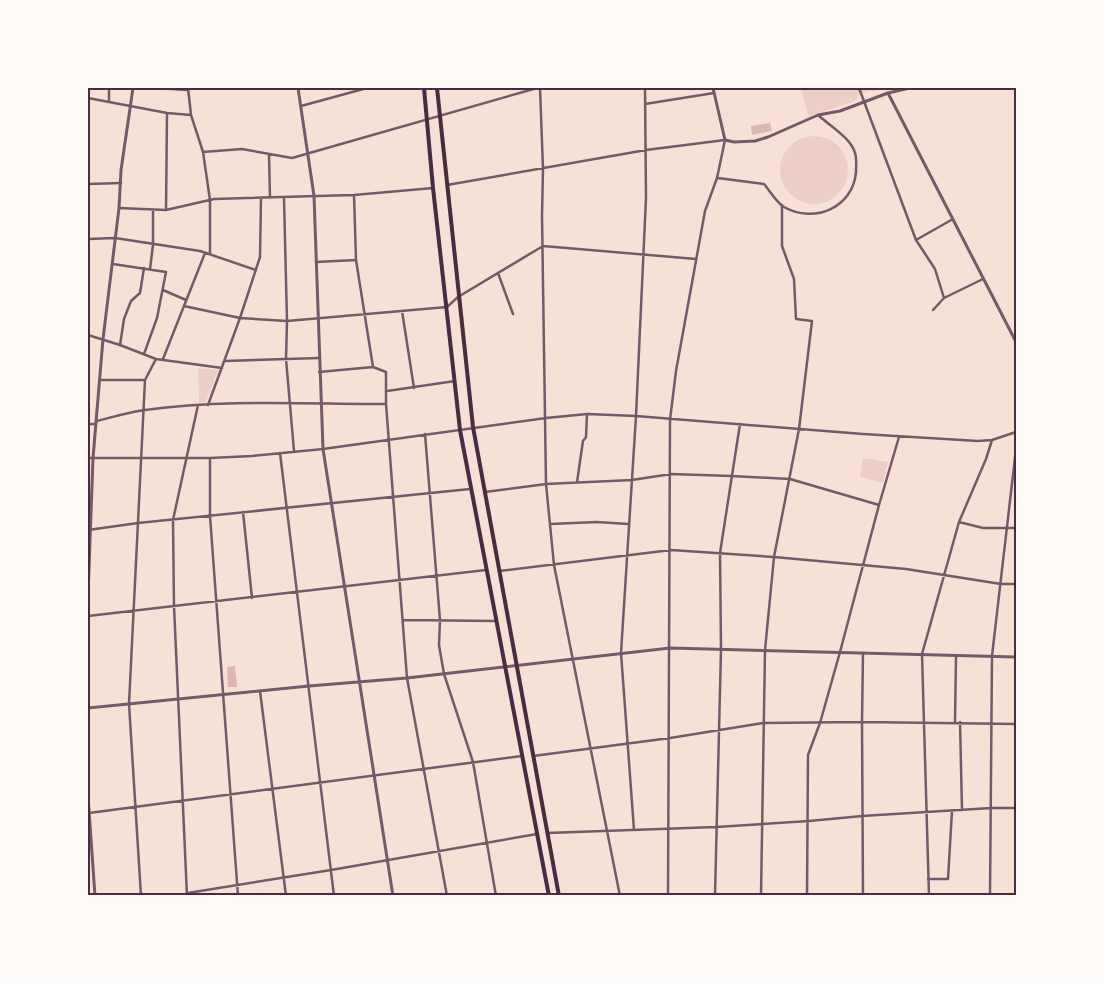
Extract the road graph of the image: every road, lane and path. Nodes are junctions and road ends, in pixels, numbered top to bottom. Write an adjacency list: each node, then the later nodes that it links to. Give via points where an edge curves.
1 (109, 88): 17 (street)
2 (133, 88): 20 (street)
3 (154, 88): 13 (street)
4 (298, 88): 21 (street)
5 (366, 88): 21 (street)
6 (424, 88): 26 (main road)
7 (437, 88): 25 (main road)
8 (538, 88): 25 (street); 32 (street)
9 (645, 88): 19 (street)
10 (713, 88): 14 (street)
11 (859, 88): 18 (street)
12 (910, 88): 15 (street)
13 (188, 89): 23 (street)
14 (714, 94): 19 (street); 27 (street)
15 (888, 94): 18 (street); 48 (street)
16 (88, 98): 17 (street)
17 (109, 102): 20 (street)
18 (863, 102): 24 (street); 51 (street)
19 (645, 104): 28 (street)
20 (130, 106): 22 (street); 34 (street)
21 (301, 106): 31 (street)
22 (167, 113): 23 (street); 47 (street)
23 (191, 115): 29 (street)
24 (818, 115): 27 (street, via 768,138); 44 (street, via 855,152 855,181 848,196 831,211 808,214)
25 (439, 116): 26 (street); 36 (main road)
26 (426, 119): 31 (street); 37 (main road)
27 (725, 140): 28 (street); 33 (street)
28 (646, 150): 32 (street); 56 (street)
29 (203, 152): 30 (street, via 242,149); 43 (street)
30 (269, 154): 31 (street, via 292,158); 41 (street)
31 (308, 154): 39 (street)
32 (543, 169): 36 (street); 53 (street)
33 (717, 178): 44 (street, via 764,184); 57 (street, via 705,211)
34 (121, 183): 35 (street); 45 (street)
35 (88, 184)
36 (447, 185): 67 (main road)
37 (433, 188): 38 (street); 71 (main road)
38 (354, 195): 39 (street); 58 (street)
39 (314, 196): 42 (street); 59 (street)
40 (261, 198): 41 (street); 43 (street); 63 (street, via 260,257)
41 (270, 198): 42 (street)
42 (284, 198): 78 (street)
43 (210, 200): 47 (street); 55 (street)
44 (782, 205): 111 (street, via 782,246 794,279 796,319 812,321)
45 (119, 208): 46 (street); 49 (street)
46 (153, 210): 47 (street); 52 (street)
47 (166, 210)
48 (953, 219): 51 (street); 65 (street)
49 (115, 238): 50 (street); 52 (street); 60 (street)
50 (88, 239)
51 (916, 240): 68 (street, via 935,269)
52 (153, 244): 54 (street); 62 (street)
53 (543, 246): 56 (street); 64 (street); 105 (street)
54 (205, 252): 55 (street); 69 (street)
55 (210, 254): 63 (street)
56 (642, 254): 57 (street); 104 (street)
57 (696, 259): 106 (street)
58 (356, 260): 59 (street); 75 (street)
59 (316, 262): 77 (street)
60 (113, 264): 61 (street); 80 (street)
61 (144, 268): 62 (street); 82 (street, via 140,293 130,301 124,319)
62 (150, 269): 66 (street, via 166,272)
63 (256, 270): 76 (street)
64 (498, 273): 67 (street); 74 (street)
65 (983, 279): 68 (street); 81 (street)
66 (163, 290): 69 (street); 83 (street)
67 (458, 298): 71 (street); 110 (main road)
68 (944, 298): 72 (street)
69 (186, 300): 70 (street)
70 (184, 306): 76 (street); 86 (street)
71 (447, 307): 73 (street); 94 (main road)
72 (933, 310)
73 (402, 311): 75 (street); 95 (street)
74 (512, 314)
75 (365, 315): 77 (street); 89 (street)
76 (240, 318): 78 (street); 88 (street)
77 (318, 319): 78 (street); 84 (street)
78 (287, 321): 87 (street)
79 (88, 335): 80 (street)
80 (103, 339): 82 (street); 92 (street)
81 (1016, 342)
82 (120, 345): 83 (street)
83 (144, 354): 85 (street)
84 (319, 358): 87 (street); 91 (street)
85 (156, 359): 86 (street); 93 (street)
86 (163, 359): 90 (street)
87 (286, 359): 88 (street); 97 (street)
88 (225, 361): 90 (street)
89 (373, 367): 91 (street); 96 (street, via 386,372)
90 (222, 368): 101 (street)
91 (319, 372): 98 (street)
92 (100, 380): 93 (street); 107 (street)
93 (145, 380): 102 (street)
94 (455, 382): 95 (street); 112 (main road)
95 (414, 388): 96 (street)
96 (387, 391): 99 (street)
97 (290, 403): 98 (street); 101 (street); 120 (street)
98 (320, 404): 99 (street); 118 (street)
99 (386, 404): 116 (street)
100 (198, 405): 101 (street); 102 (street); 125 (street)
101 (208, 405)
102 (144, 410): 107 (street); 124 (street)
103 (587, 414): 104 (street); 105 (street); 131 (street)
104 (636, 416): 106 (street); 130 (street)
105 (546, 418): 110 (street); 132 (street)
106 (670, 420): 109 (street); 127 (street)
107 (97, 422): 108 (street); 123 (street)
108 (88, 424)
109 (740, 424): 111 (street); 128 (street)
110 (473, 427): 112 (street); 134 (main road)
111 (798, 428): 115 (street); 129 (street)
112 (460, 430): 114 (street); 133 (main road)
113 (1016, 432): 117 (street)
114 (425, 434): 116 (street); 135 (street)
115 (900, 437): 117 (street); 138 (street)
116 (389, 438): 118 (street); 136 (street)
117 (992, 440): 143 (street)
118 (323, 448): 120 (street); 137 (street)
119 (1016, 449): 147 (street)
120 (294, 451): 121 (street)
121 (280, 453): 126 (street); 139 (street)
122 (88, 458): 123 (street)
123 (93, 458): 124 (street); 149 (street)
124 (140, 458): 125 (street); 144 (street)
125 (185, 458): 126 (street); 142 (street)
126 (210, 458): 141 (street)
127 (671, 474): 128 (street); 130 (street); 150 (street)
128 (732, 476): 129 (street); 151 (street)
129 (790, 479): 138 (street); 153 (street)
130 (632, 480): 131 (street); 146 (street)
131 (577, 482): 132 (street)
132 (546, 484): 134 (street); 145 (street)
133 (470, 489): 135 (street); 156 (main road)
134 (484, 492): 157 (main road)
135 (431, 494): 136 (street); 158 (street)
136 (393, 498): 137 (street); 160 (street)
137 (331, 503): 139 (street); 163 (street)
138 (879, 505): 155 (street)
139 (286, 508): 140 (street); 164 (street)
140 (243, 512): 141 (street); 166 (street)
141 (210, 516): 142 (street); 167 (street)
142 (173, 520): 144 (street); 168 (street)
143 (959, 522): 147 (street, via 984,528); 159 (street)
144 (138, 523): 149 (street); 169 (street)
145 (550, 524): 146 (street); 154 (street)
146 (628, 524): 152 (street)
147 (1008, 528): 148 (street); 161 (street)
148 (1016, 528)
149 (89, 530): 165 (street)
150 (671, 550): 151 (street); 152 (street); 174 (street)
151 (720, 553): 153 (street); 175 (street)
152 (626, 556): 154 (street); 179 (street)
153 (774, 557): 155 (street); 176 (street)
154 (554, 565): 157 (street); 184 (street)
155 (863, 565): 159 (street); 177 (street)
156 (486, 570): 158 (street); 173 (main road)
157 (499, 572): 185 (main road)
158 (437, 576): 160 (street); 172 (street)
159 (944, 576): 161 (street); 180 (street)
160 (400, 581): 163 (street); 171 (street)
161 (1000, 584): 162 (street); 182 (street)
162 (1016, 584)
163 (345, 587): 164 (street); 189 (street)
164 (296, 593): 166 (street); 190 (street)
165 (88, 596)
166 (252, 598): 167 (street)
167 (216, 601): 168 (street); 192 (street)
168 (174, 606): 169 (street); 193 (street)
169 (134, 611): 170 (street); 194 (street)
170 (88, 616)
171 (403, 620): 172 (street); 188 (street)
172 (440, 620): 173 (street); 187 (street, via 439,645)
173 (496, 620): 186 (main road)
174 (670, 648): 175 (street); 179 (street); 205 (street)
175 (721, 649): 176 (street); 204 (street)
176 (765, 650): 177 (street); 202 (street)
177 (840, 652): 178 (street); 200 (street)
178 (863, 653): 180 (street); 196 (street)
179 (621, 654): 184 (street); 206 (street)
180 (922, 654): 181 (street); 197 (street)
181 (956, 656): 182 (street); 198 (street)
182 (992, 656): 183 (street); 201 (street)
183 (1016, 657)
184 (572, 659): 185 (street); 207 (street)
185 (516, 665): 186 (street); 209 (main road)
186 (505, 668): 187 (street); 208 (main road)
187 (444, 674): 188 (street); 210 (street)
188 (407, 678): 189 (street); 211 (street)
189 (359, 682): 190 (street); 212 (street)
190 (309, 686): 191 (street); 213 (street)
191 (260, 691): 192 (street); 214 (street)
192 (224, 694): 193 (street); 215 (street)
193 (178, 699): 194 (street); 217 (street)
194 (129, 704): 195 (street); 219 (street)
195 (88, 708)
196 (862, 722): 197 (street); 200 (street); 226 (street)
197 (923, 722): 198 (street); 224 (street)
198 (955, 722): 199 (street)
199 (960, 722): 201 (street); 222 (street)
200 (820, 723): 202 (street); 227 (street, via 808,755)
201 (991, 723): 203 (street); 220 (street)
202 (763, 724): 204 (street); 228 (street)
203 (1016, 724)
204 (720, 730): 205 (street); 229 (street)
205 (670, 738): 206 (street); 230 (street)
206 (627, 744): 207 (street); 232 (street)
207 (590, 749): 209 (street); 231 (street)
208 (522, 756): 210 (street); 234 (main road)
209 (533, 756): 233 (main road)
210 (473, 762): 211 (street); 235 (street)
211 (425, 769): 212 (street); 236 (street)
212 (374, 776): 213 (street); 237 (street)
213 (320, 784): 214 (street); 238 (street)
214 (272, 789): 215 (street); 239 (street)
215 (230, 794): 217 (street); 241 (street)
216 (88, 796): 225 (street)
217 (182, 801): 219 (street); 242 (street)
218 (1016, 802): 221 (street)
219 (135, 807): 225 (street); 244 (street)
220 (991, 808): 221 (street); 222 (street); 261 (street)
221 (1016, 808)
222 (962, 810): 223 (street)
223 (952, 811): 224 (street); 240 (street, via 948,879)
224 (927, 812): 226 (street); 240 (street)
225 (88, 813): 243 (street)
226 (862, 816): 227 (street); 259 (street)
227 (809, 821): 228 (street); 258 (street)
228 (762, 824): 229 (street); 257 (street)
229 (716, 827): 230 (street); 256 (street)
230 (668, 828): 232 (street); 255 (street)
231 (606, 830): 232 (street); 233 (street); 254 (street)
232 (634, 830)
233 (547, 833): 253 (main road)
234 (537, 834): 235 (street); 252 (main road)
235 (487, 844): 236 (street); 251 (street)
236 (439, 852): 237 (street); 250 (street)
237 (388, 860): 238 (street); 249 (street)
238 (330, 870): 239 (street); 248 (street)
239 (283, 878): 241 (street); 247 (street)
240 (928, 879): 260 (street)
241 (238, 884): 242 (street); 246 (street)
242 (187, 894): 245 (street)
243 (96, 896)
244 (141, 896)
245 (169, 896)
246 (238, 896)
247 (286, 896)
248 (334, 896)
249 (393, 896)
250 (447, 896)
251 (496, 896)
252 (548, 896)
253 (558, 896)
254 (620, 896)
255 (668, 896)
256 (715, 896)
257 (761, 896)
258 (807, 896)
259 (863, 896)
260 (928, 896)
261 (990, 896)

